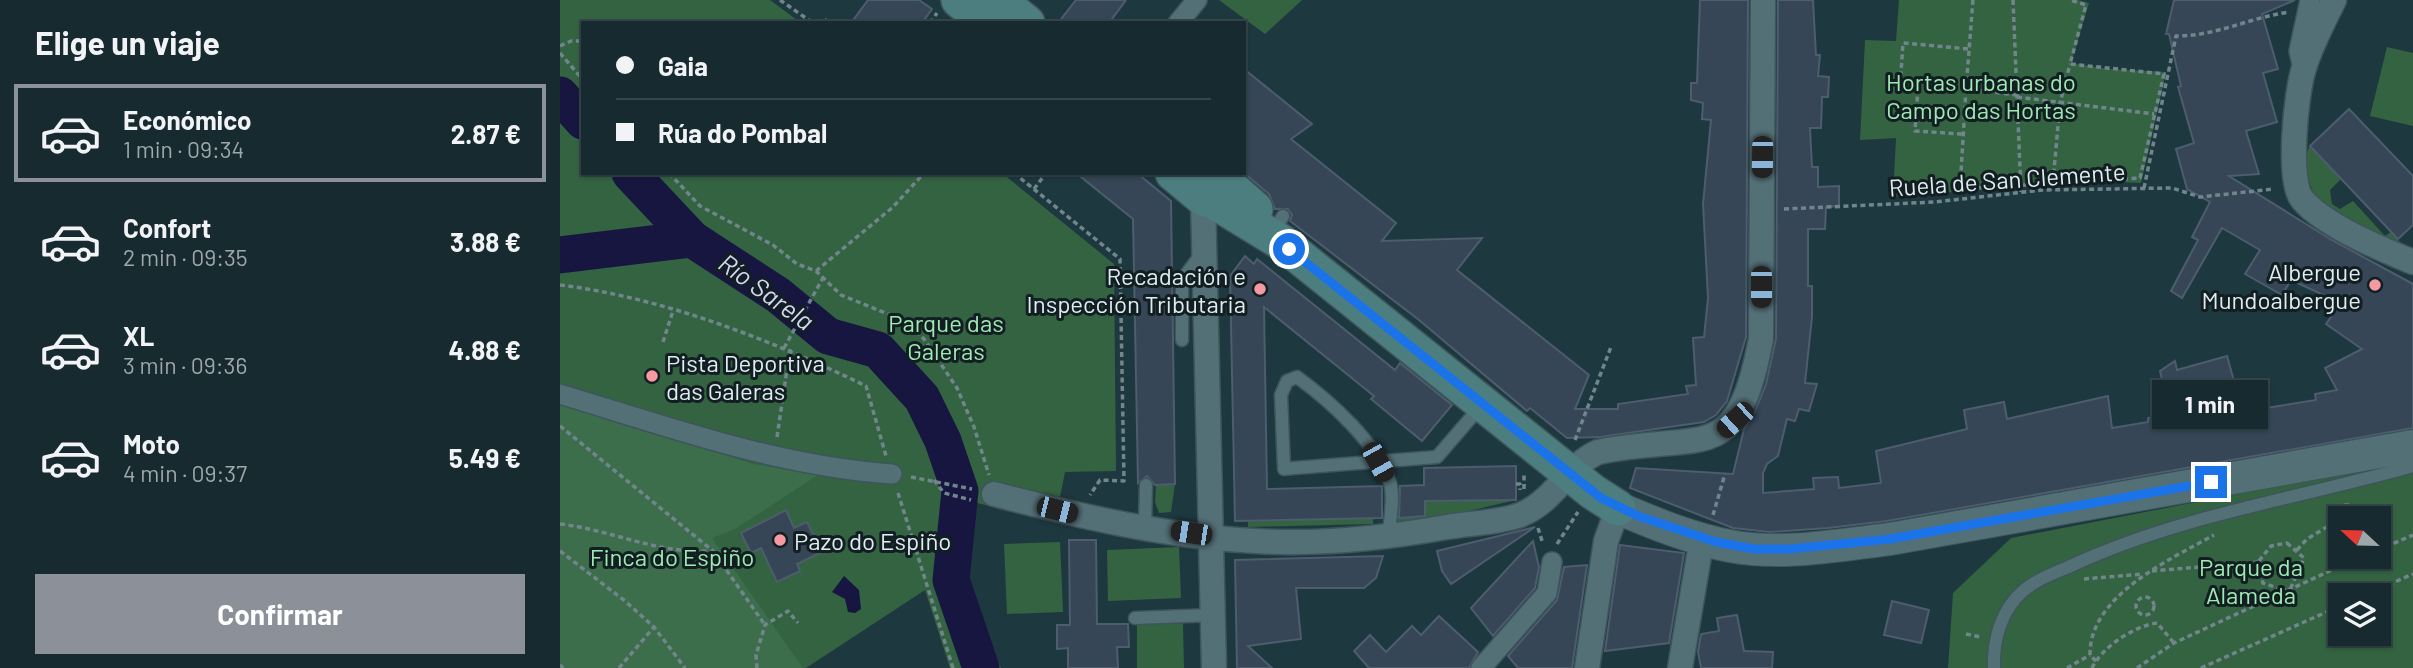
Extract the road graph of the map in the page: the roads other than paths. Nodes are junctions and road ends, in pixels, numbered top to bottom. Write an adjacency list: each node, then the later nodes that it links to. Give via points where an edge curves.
1 (959, 0): 6 (main road)
2 (1763, 0): 17 (street, via 1761,339 1743,408 1717,436 1610,449)
3 (2334, 0): 8 (street)
4 (1191, 2): 7 (street)
5 (2309, 5): 8 (street, via 2299,51)
6 (1008, 16)
7 (1179, 21)
8 (2303, 69): 12 (street, via 2295,187 2302,200 2381,249)
9 (1176, 175): 10 (main road)
10 (1209, 196): 11 (street); 15 (main road, via 1272,223)
11 (1205, 250): 13 (lane, via 1182,281); 26 (street)
12 (2413, 262)
13 (1182, 340)
14 (560, 394): 20 (street, via 773,457 841,471)
15 (1482, 405): 17 (main road); 18 (lane, via 1437,457)
16 (2413, 446): 25 (street, via 1890,539 1771,549 1730,546)
17 (1575, 461): 23 (main road); 27 (street, via 1544,502 1520,515)
18 (1378, 462): 18 (lane, via 1354,428 1322,396 1297,377 1287,381 1280,395 1284,470); 27 (lane, via 1390,484)
19 (2413, 466): 35 (lane, via 2226,512 2112,547 2050,574 2023,590 2007,611 1998,630)
20 (892, 474)
21 (1146, 485): 24 (lane)
22 (983, 495): 24 (street)
23 (1618, 508): 25 (street); 33 (street, via 1606,541)
24 (1145, 526): 26 (street)
25 (1705, 533): 34 (street)
26 (1211, 537): 27 (street, via 1257,542); 29 (street)
27 (1389, 537)
28 (1549, 553): 32 (street, via 1547,593)
29 (1213, 615): 30 (lane); 31 (street)
30 (1135, 618)
31 (1214, 668)
32 (1481, 668)
33 (1587, 668)
34 (1680, 668)
35 (1994, 668)

